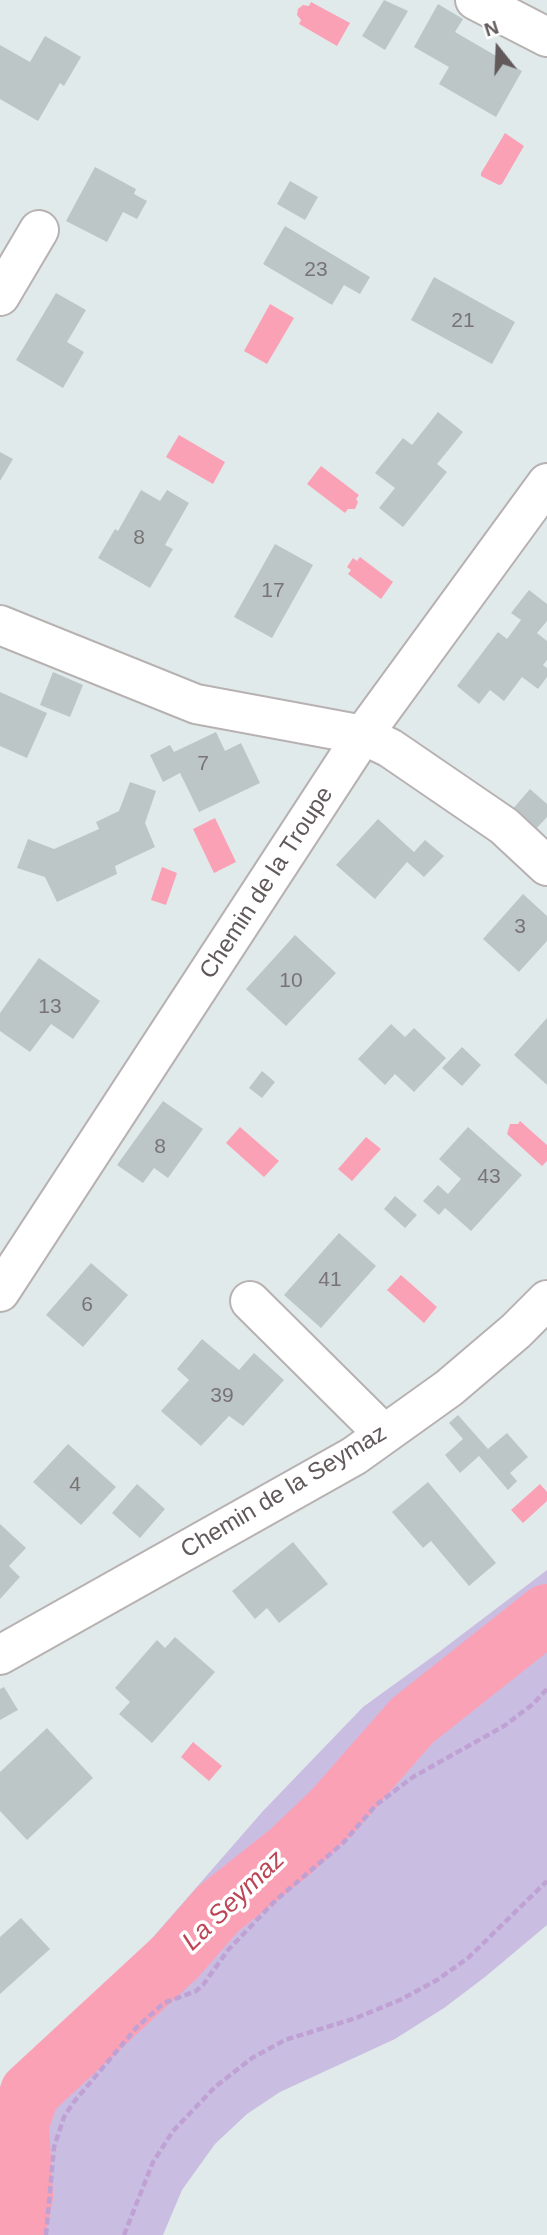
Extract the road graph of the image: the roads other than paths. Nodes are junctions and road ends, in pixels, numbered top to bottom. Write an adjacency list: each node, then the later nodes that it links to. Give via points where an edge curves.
1 (475, 0): 2 (street)
2 (547, 37)
3 (39, 230): 4 (street)
4 (0, 296)
5 (547, 483): 7 (street, Chemin de la Troupe)
6 (0, 625): 7 (street, via 196,704)
7 (363, 735): 8 (street, via 390,748 504,826); 9 (street, Chemin de la Troupe)
8 (547, 866)
9 (2, 1284)
10 (250, 1300): 12 (street)
11 (547, 1300): 12 (street, Chemin de la Seymaz, via 449,1388)
12 (384, 1434): 13 (street, Chemin de la Seymaz, via 354,1456)
13 (0, 1656)

